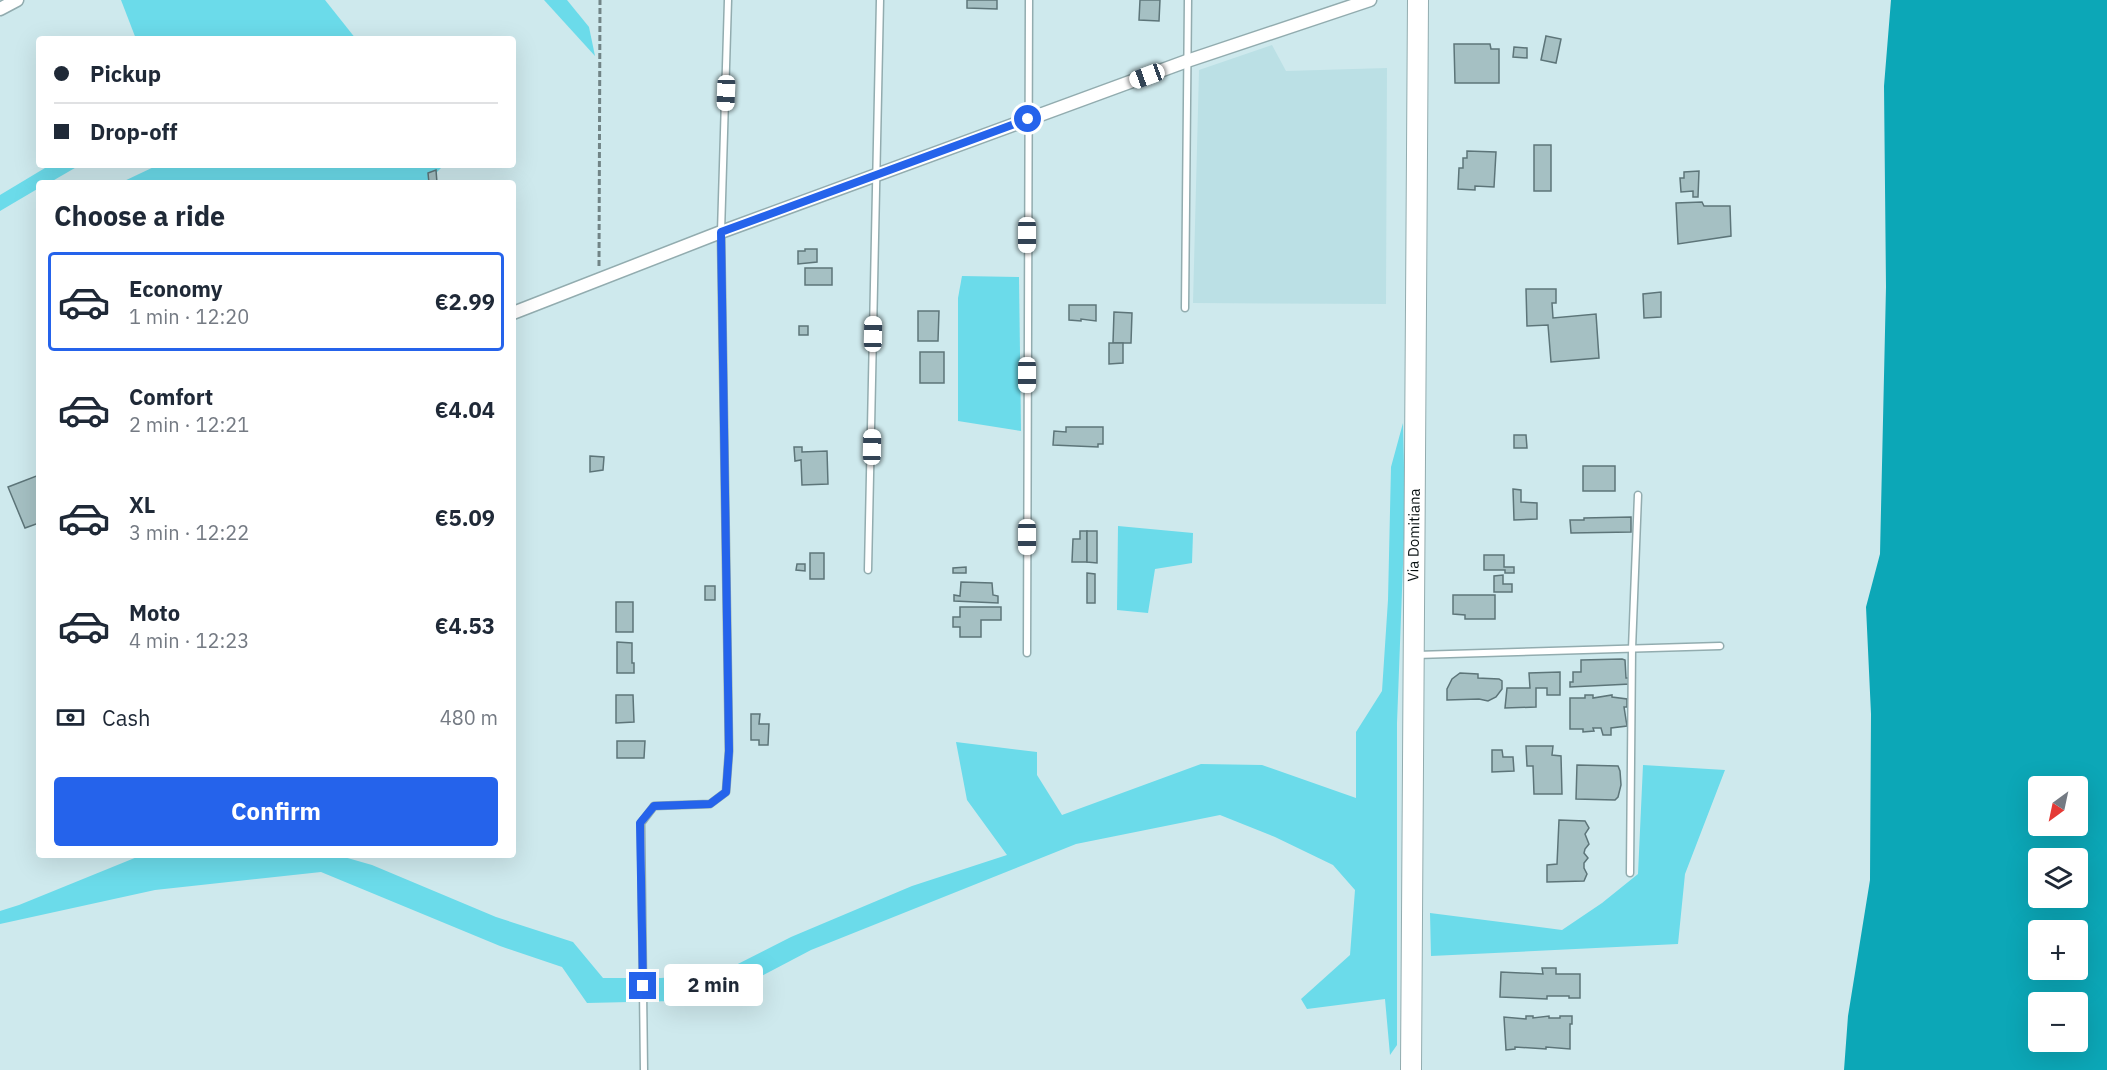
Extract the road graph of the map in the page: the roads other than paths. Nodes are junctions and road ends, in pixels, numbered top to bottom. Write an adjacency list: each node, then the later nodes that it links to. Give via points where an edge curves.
1 (18, 0): 8 (street)
2 (728, 0): 12 (lane)
3 (880, 0): 11 (lane)
4 (1029, 0): 10 (lane)
5 (1188, 0): 9 (lane)
6 (1370, 0): 9 (street)
7 (1418, 0): 20 (main road, Via Domitiana)
8 (0, 9)
9 (1187, 61): 10 (street); 13 (lane)
10 (1028, 119): 11 (street); 19 (lane)
11 (875, 176): 12 (street); 16 (lane)
12 (721, 232): 14 (street); 22 (lane, via 729,751 726,792 710,804 654,806 640,823)
13 (1185, 308)
14 (516, 312)
15 (1638, 495): 18 (lane)
16 (868, 570)
17 (1720, 646): 18 (lane)
18 (1632, 649): 20 (lane); 21 (lane)
19 (1027, 653)
20 (1413, 655): 23 (main road, Via Domitiana)
21 (1630, 873)
22 (644, 1070)
23 (1411, 1070)

